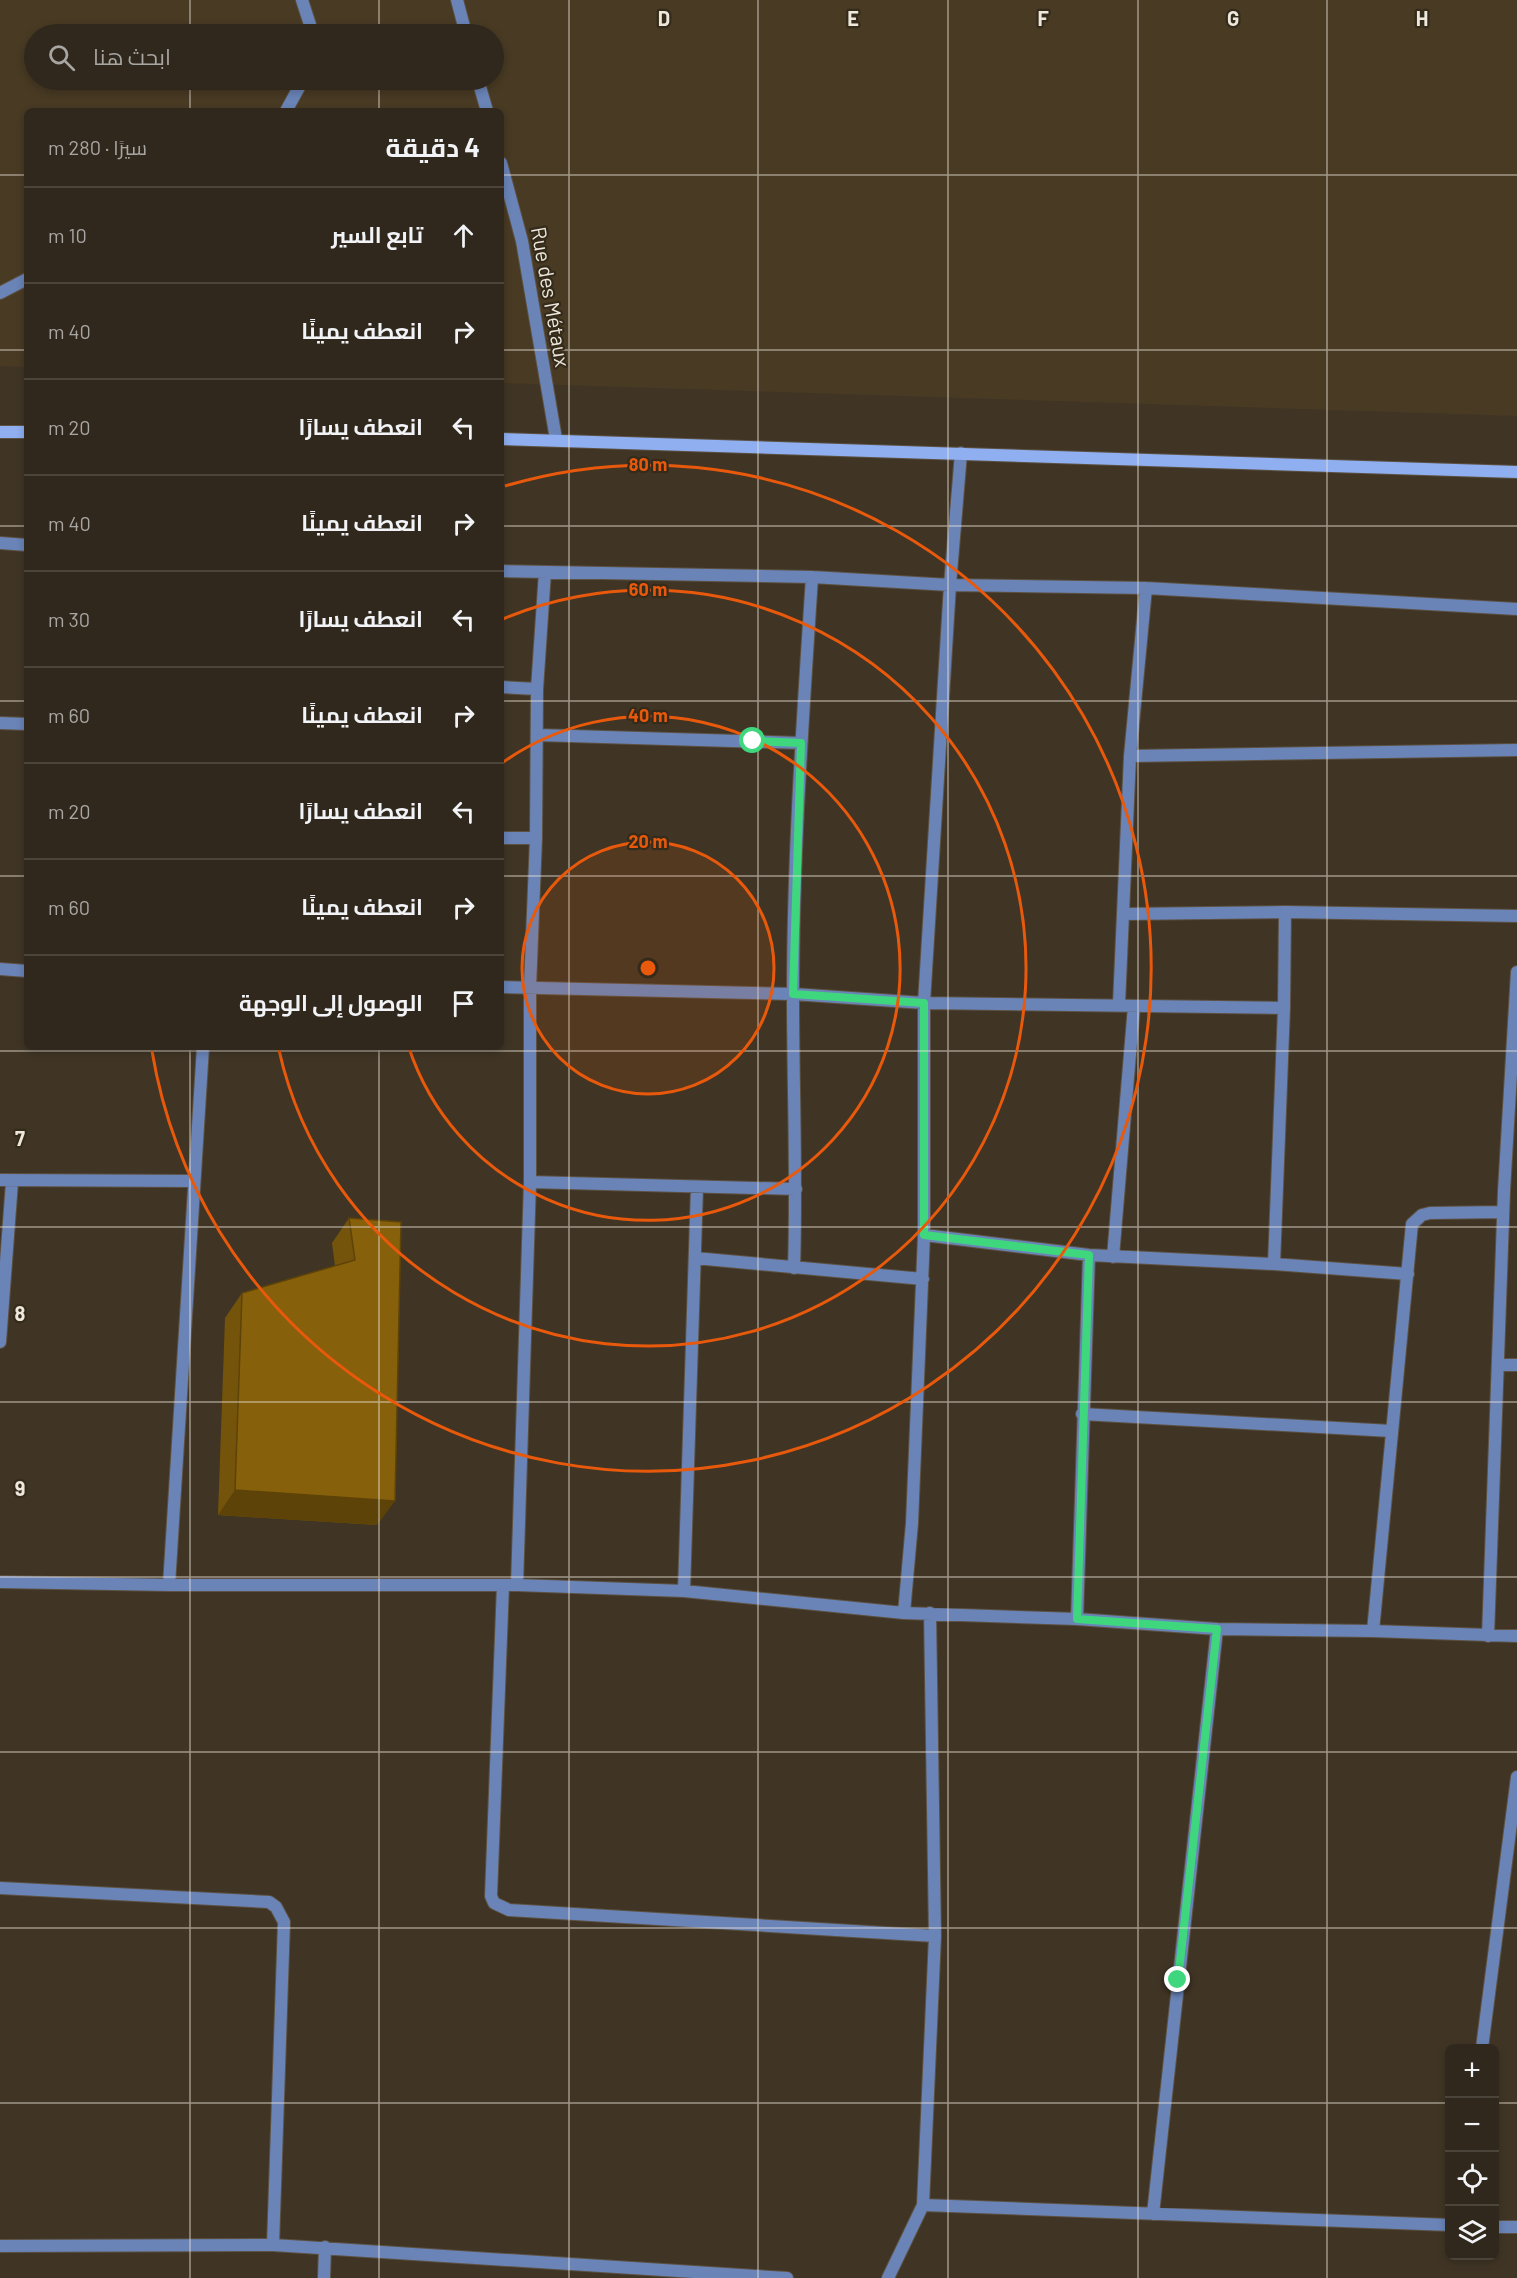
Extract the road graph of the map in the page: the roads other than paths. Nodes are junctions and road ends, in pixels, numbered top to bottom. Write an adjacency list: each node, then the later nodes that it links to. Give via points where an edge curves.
1 (302, 0): 3 (street)
2 (457, 0): 4 (street)
3 (310, 24)
4 (463, 24)
5 (298, 90): 7 (street)
6 (481, 90): 8 (street)
7 (288, 108)
8 (486, 108)
9 (504, 174): 15 (street, Rue des Métaux, via 522,241)
10 (24, 281): 11 (street)
11 (0, 293)
12 (0, 432): 13 (street)
13 (24, 432)
14 (504, 439): 15 (street)
15 (556, 439): 16 (street)
16 (961, 453): 17 (street); 23 (street)
17 (1517, 472)
18 (0, 543): 19 (street)
19 (24, 545)
20 (504, 570): 21 (street)
21 (545, 572): 22 (street); 27 (street)
22 (812, 576): 23 (street); 31 (street)
23 (950, 585): 24 (street); 46 (street)
24 (1146, 588): 25 (street); 33 (street)
25 (1517, 609)
26 (504, 687): 27 (street)
27 (537, 689): 30 (street)
28 (0, 723): 29 (street)
29 (24, 724)
30 (538, 735): 31 (street); 35 (street)
31 (801, 743): 44 (street)
32 (1517, 750): 33 (street)
33 (1130, 756): 37 (street)
34 (504, 838): 35 (street)
35 (536, 838): 43 (street)
36 (1285, 912): 37 (street); 38 (street); 49 (street)
37 (1124, 914): 47 (street)
38 (1517, 916)
39 (0, 969): 40 (street)
40 (24, 971)
41 (1517, 972): 45 (street)
42 (504, 987): 43 (street)
43 (530, 987): 44 (street); 53 (street)
44 (793, 994): 46 (street); 55 (street)
45 (1516, 1002): 56 (street)
46 (924, 1003): 47 (street); 58 (street)
47 (1119, 1004): 48 (street)
48 (1134, 1006): 49 (street); 60 (street)
49 (1284, 1008): 62 (street)
50 (203, 1050): 52 (street)
51 (6, 1181): 52 (street); 66 (street)
52 (194, 1181): 72 (street)
53 (530, 1182): 54 (street); 74 (street)
54 (697, 1187): 55 (street); 61 (street)
55 (796, 1190): 63 (street)
56 (1510, 1191): 57 (street)
57 (1503, 1212): 64 (street, via 1430,1213 1415,1219); 67 (street)
58 (924, 1235): 59 (street); 65 (street)
59 (1089, 1255): 60 (street); 69 (street)
60 (1113, 1257): 62 (street)
61 (695, 1258): 63 (street); 75 (street)
62 (1274, 1264): 64 (street)
63 (795, 1268): 65 (street)
64 (1408, 1274): 70 (street)
65 (923, 1279): 76 (street)
66 (0, 1342)
67 (1499, 1365): 68 (street); 81 (street)
68 (1517, 1365)
69 (1082, 1414): 70 (street); 78 (street)
70 (1392, 1431): 80 (street)
71 (0, 1582): 72 (street)
72 (169, 1585): 73 (street)
73 (502, 1585): 74 (street); 85 (street, via 491,1896 494,1903 509,1910)
74 (517, 1585): 75 (street)
75 (684, 1591): 76 (street)
76 (904, 1613): 77 (street)
77 (930, 1613): 78 (street); 85 (street)
78 (1077, 1619): 79 (street)
79 (1217, 1629): 80 (street); 88 (street)
80 (1373, 1631): 81 (street)
81 (1488, 1636): 82 (street)
82 (1517, 1636)
83 (1517, 1777): 86 (street)
84 (0, 1888): 92 (street, via 269,1902 276,1907 284,1922)
85 (935, 1936): 87 (street)
86 (1483, 2044)
87 (923, 2205): 88 (street); 97 (street)
88 (1153, 2214): 89 (street)
89 (1445, 2225)
90 (1499, 2227): 91 (street)
91 (1517, 2227)
92 (273, 2245): 93 (street); 94 (street)
93 (0, 2246)
94 (325, 2247): 95 (street); 96 (street)
95 (324, 2278)
96 (787, 2278)
97 (888, 2278)

